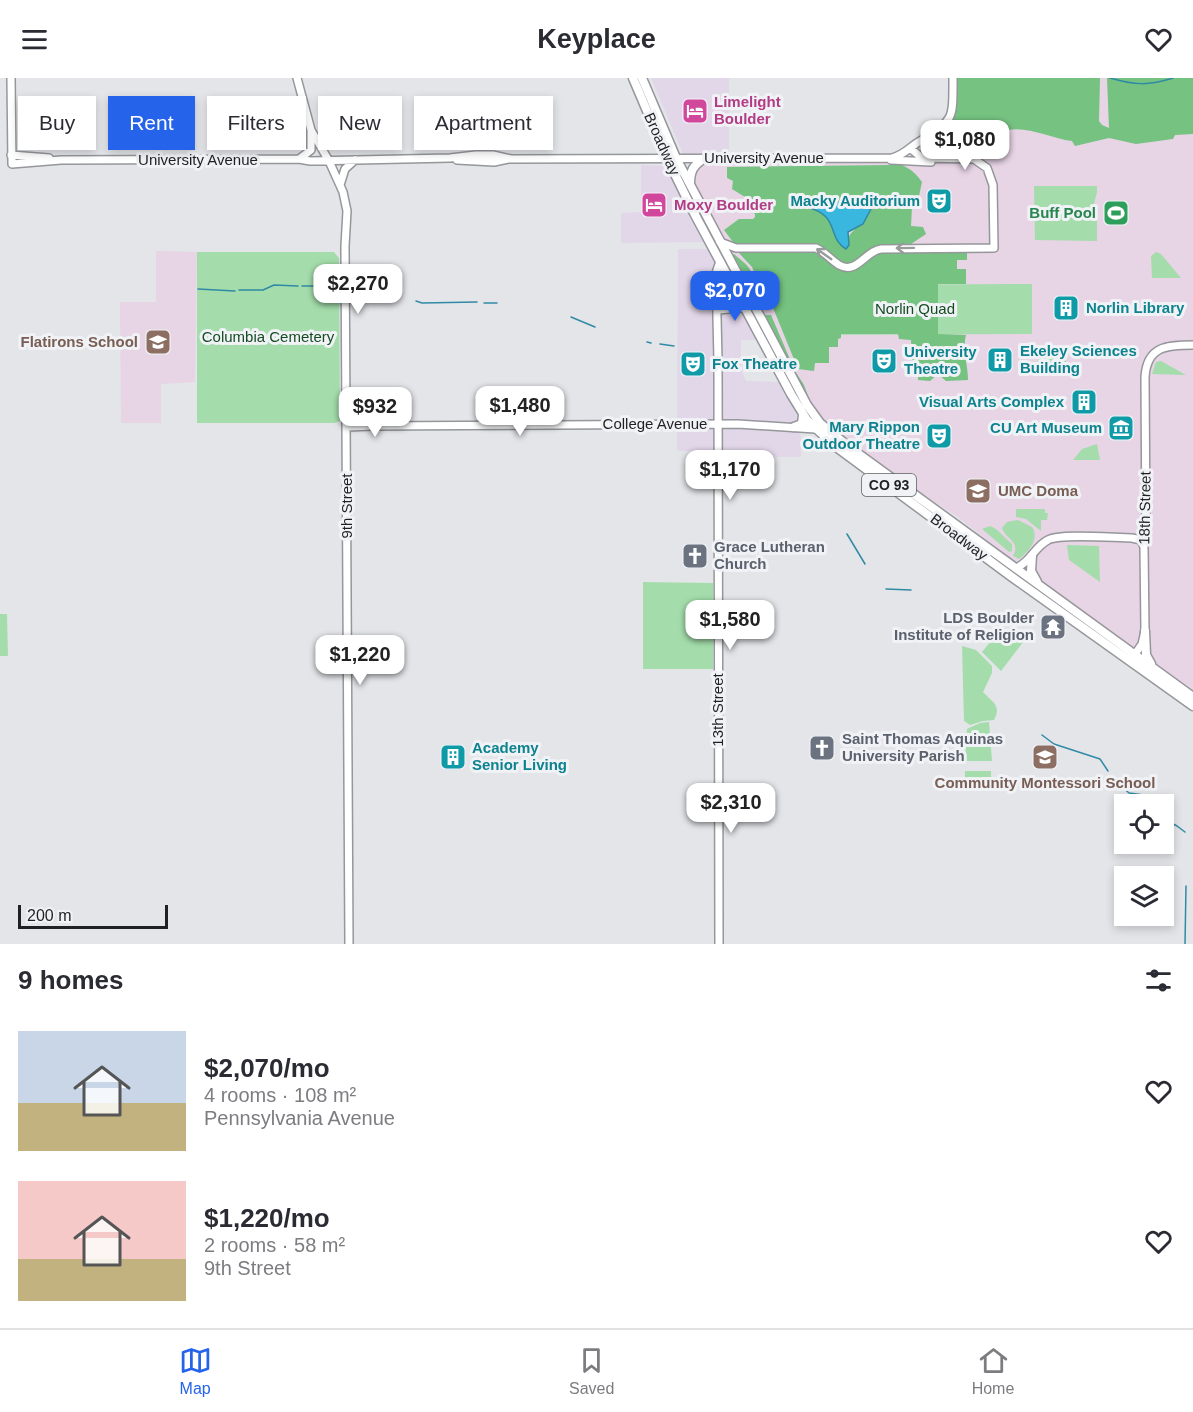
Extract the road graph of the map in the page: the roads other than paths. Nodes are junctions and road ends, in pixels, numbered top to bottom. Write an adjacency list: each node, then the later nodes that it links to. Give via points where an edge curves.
1 (10, 78): 10 (street)
2 (297, 78): 8 (street, 9th Street)
3 (633, 78): 12 (main road, Broadway)
4 (642, 78): 7 (main road, Broadway)
5 (651, 78): 7 (main road)
6 (953, 78): 9 (street, via 952,112 948,120)
7 (647, 89): 12 (main road, Broadway)
8 (311, 130): 14 (street, via 311,150); 15 (street, 9th Street)
9 (910, 148): 11 (street, University Avenue); 17 (street); 18 (street, via 922,158); 20 (street, via 909,154)
10 (11, 155): 19 (street, University Avenue); 19 (street, University Avenue, via 12,164)
11 (873, 157): 13 (street, University Avenue); 17 (street, University Avenue)
12 (672, 158): 13 (street, University Avenue); 16 (street, University Avenue, via 511,159 486,155); 22 (main road, Broadway); 23 (main road, Broadway)
13 (705, 158): 22 (main road, via 694,165)
14 (299, 159): 15 (street, University Avenue); 19 (street, University Avenue)
15 (328, 159): 16 (street, University Avenue); 21 (street, 9th Street)
16 (356, 159): 21 (street, via 345,169)
17 (883, 159): 20 (street, University Avenue)
18 (947, 159): 20 (street); 23 (street, one-way to 23, via 974,159 990,172 994,248 881,249 871,251 856,266 848,268 816,248 736,248)
19 (61, 160)
20 (918, 162)
21 (340, 185): 33 (street, 9th Street, via 346,212)
22 (690, 185): 23 (main road, Broadway)
23 (716, 243): 24 (main road)
24 (723, 257): 25 (main road, Broadway / CO 93); 26 (main road, Broadway / CO 93); 27 (street, 13th Street, via 716,273)
25 (747, 295): 26 (street); 35 (main road, Broadway / CO 93, via 807,405)
26 (744, 306): 27 (street); 29 (main road, Broadway / CO 93)
27 (717, 310): 30 (street, 13th Street)
28 (1193, 345): 36 (street, 18th Street, via 1163,348 1148,362 1146,532)
29 (803, 415): 32 (main road, via 802,424); 34 (main road, Broadway / CO 93)
30 (718, 424): 31 (street, College Avenue); 33 (street, College Avenue); 47 (street, 13th Street)
31 (784, 427): 32 (street, College Avenue); 34 (street, College Avenue)
32 (794, 427): 34 (street, College Avenue)
33 (347, 428): 46 (street, 9th Street)
34 (817, 432): 35 (main road); 38 (main road, Broadway / CO 93)
35 (832, 434): 39 (main road, Broadway / CO 93)
36 (1141, 540): 37 (street, via 1055,537 1041,544); 41 (street, 18th Street)
37 (1032, 556): 39 (street); 40 (main road, via 1032,572)
38 (997, 566): 39 (main road); 42 (main road, Broadway / CO 93)
39 (1016, 568): 40 (main road, Broadway / CO 93)
40 (1041, 588): 42 (main road, Broadway / CO 93)
41 (1144, 631): 42 (street, 18th Street, via 1142,644); 43 (main road, via 1147,657)
42 (1132, 658): 43 (main road, Broadway / CO 93); 45 (main road, Broadway / CO 93)
43 (1160, 673): 44 (main road, Broadway / CO 93)
44 (1193, 697)
45 (1193, 706)
46 (349, 944)
47 (719, 944)

